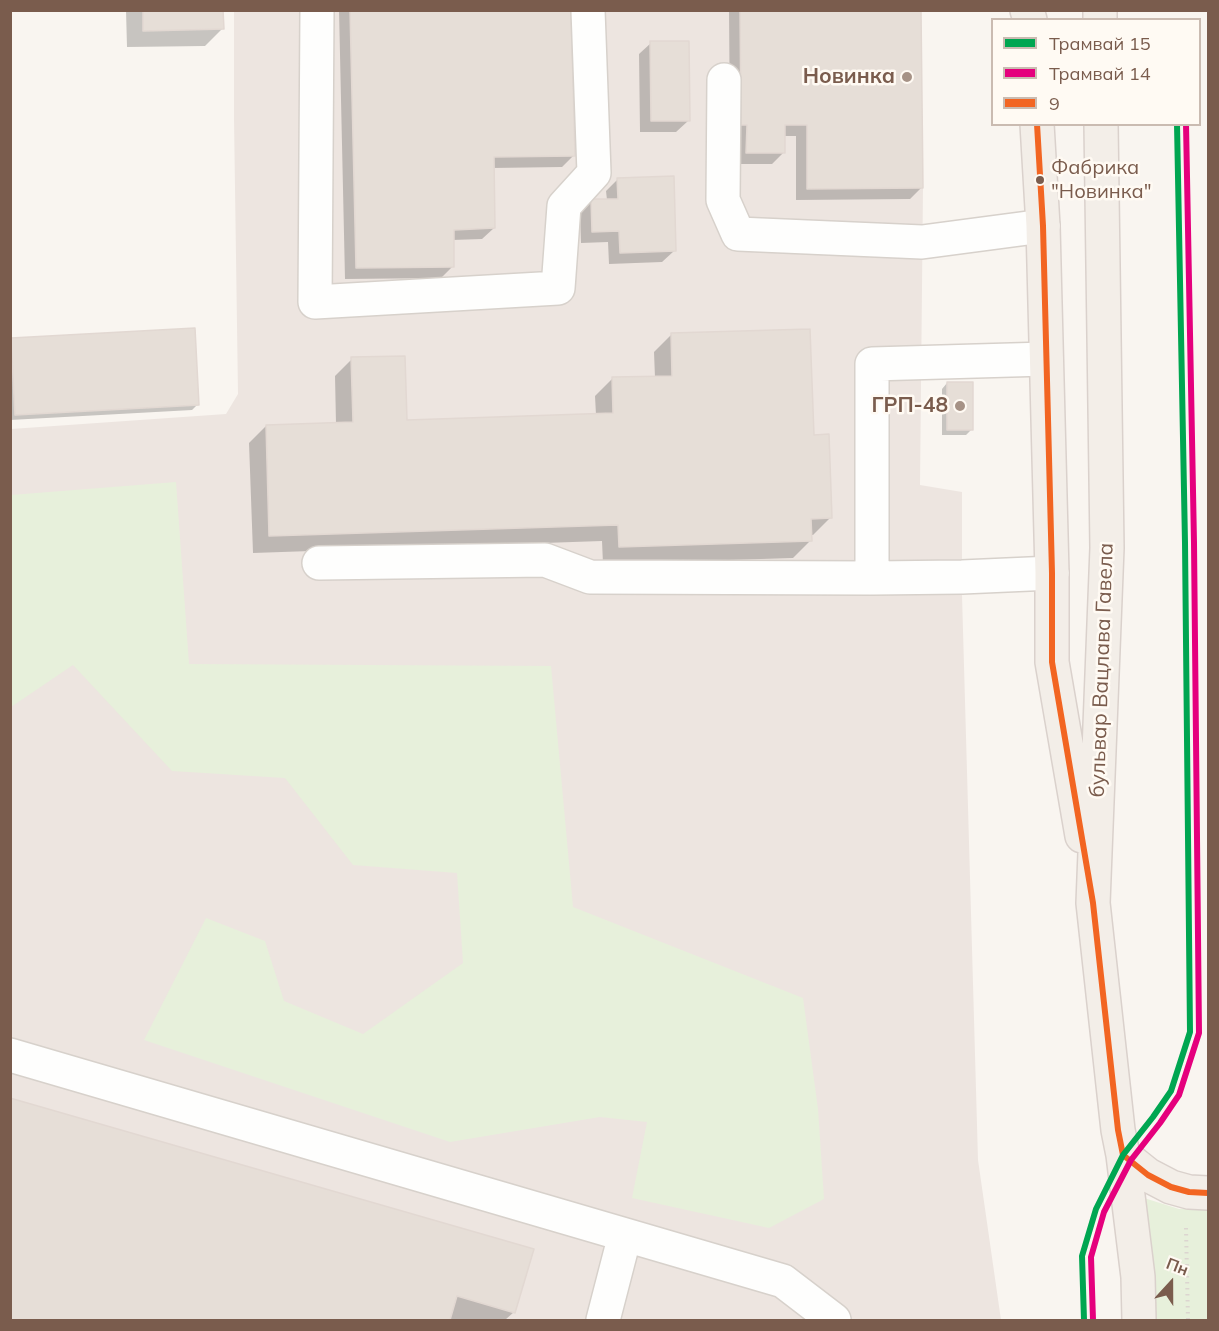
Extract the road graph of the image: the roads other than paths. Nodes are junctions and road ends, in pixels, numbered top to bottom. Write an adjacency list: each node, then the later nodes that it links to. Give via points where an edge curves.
1 (317, 10): 2 (lane, via 315,302 558,288 564,206 594,173)
2 (588, 10)
3 (724, 80): 6 (lane, via 723,200 738,234 922,242)
4 (1037, 126): 6 (main road)
5 (1101, 126): 11 (main road, бульвар Вацлава Гавела, via 1107,548)
6 (1043, 226): 7 (main road)
7 (1046, 359): 9 (main road); 10 (lane, via 872,364)
8 (319, 564): 10 (lane, via 545,560 590,577)
9 (1052, 573): 10 (lane); 11 (main road, via 1052,662)
10 (872, 578)
11 (1093, 903): 13 (main road, бульвар Вацлава Гавела)
12 (10, 1056): 15 (lane)
13 (1123, 1155): 14 (main road, via 1148,1175 1172,1187); 18 (main road, бульвар Вацлава Гавела, via 1138,1277)
14 (1199, 1192)
15 (625, 1235): 16 (lane); 17 (lane, via 783,1281)
16 (603, 1320)
17 (834, 1320)
18 (1139, 1320)

